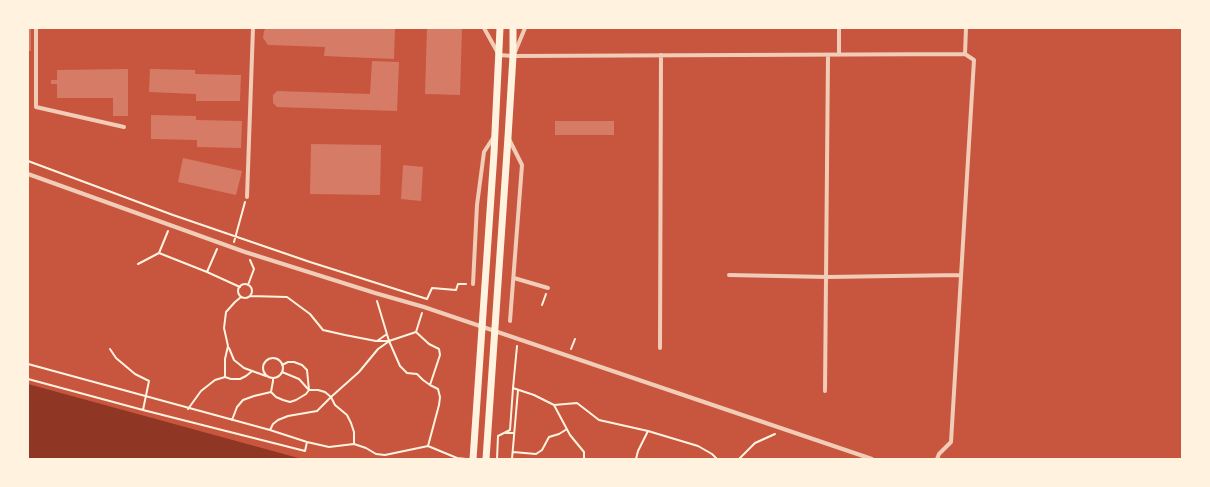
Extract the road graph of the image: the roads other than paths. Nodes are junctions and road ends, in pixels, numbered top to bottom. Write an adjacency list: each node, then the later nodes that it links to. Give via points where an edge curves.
1 (36, 28): 15 (street, via 36,107)
2 (253, 28): 19 (street)
3 (484, 28): 10 (street)
4 (500, 28): 10 (main road)
5 (513, 28): 14 (main road)
6 (525, 28): 14 (street)
7 (839, 28): 13 (street)
8 (966, 28): 9 (street)
9 (965, 54): 13 (street); 20 (street, via 974,60)
10 (499, 55): 14 (street); 16 (main road)
11 (661, 55): 12 (street); 14 (street); 27 (street)
12 (828, 55): 13 (street); 22 (street)
13 (839, 55)
14 (513, 56): 17 (main road)
15 (124, 127)
16 (495, 136): 24 (street, via 484,152 477,205); 29 (main road)
17 (508, 137): 23 (street, via 522,165); 30 (main road)
18 (28, 174): 31 (street, via 245,252 424,307)
19 (247, 197)
20 (960, 274): 22 (street); 32 (street, via 951,442)
21 (729, 275): 22 (street)
22 (827, 277): 28 (street)
23 (514, 278): 25 (street); 26 (street)
24 (473, 284)
25 (548, 288)
26 (510, 321)
27 (660, 348)
28 (825, 391)
29 (473, 459)
30 (486, 459)
31 (872, 459)
32 (937, 459)

